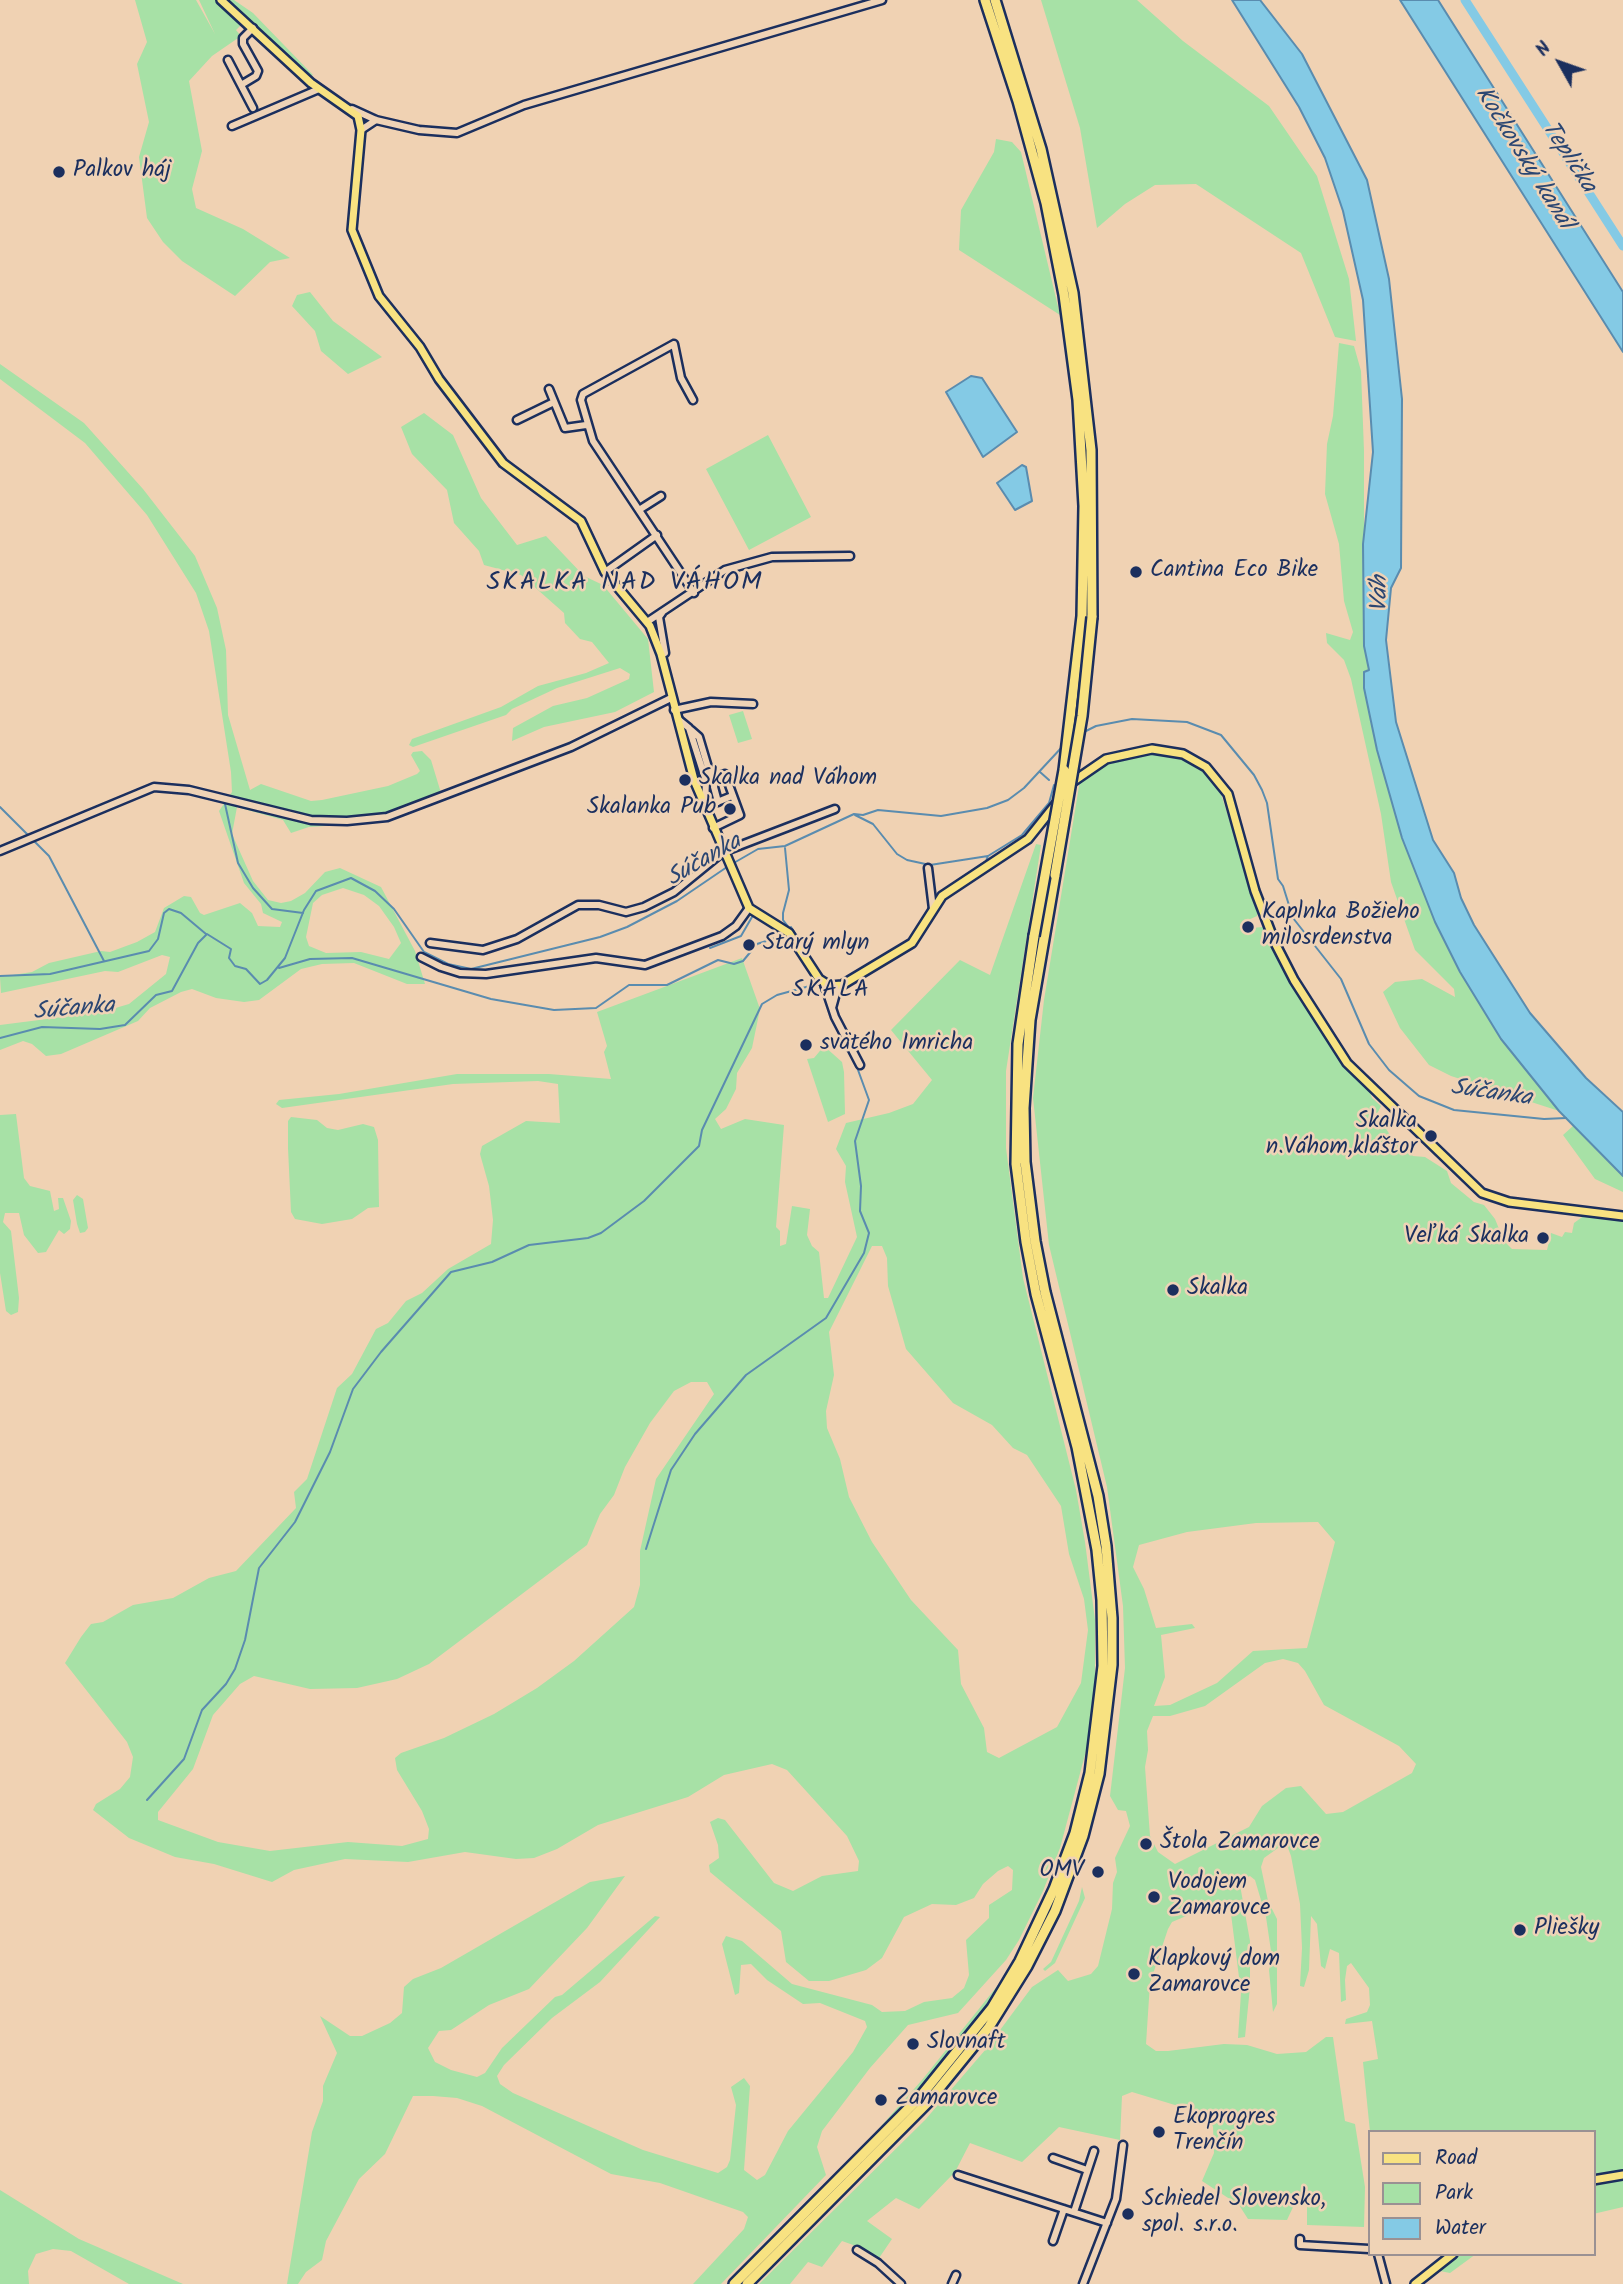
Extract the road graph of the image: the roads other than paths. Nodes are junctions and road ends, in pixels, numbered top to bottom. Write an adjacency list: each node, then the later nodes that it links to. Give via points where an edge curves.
1 (220, 0): 5 (main road)
2 (882, 0): 11 (street, via 524,105 457,133)
3 (985, 0): 26 (highway, via 1032,151 1064,295 1082,453)
4 (995, 0): 26 (highway, via 1041,149 1073,293 1091,450)
5 (253, 27): 7 (street, via 243,44 258,71); 8 (main road)
6 (228, 60): 7 (street)
7 (241, 85): 9 (street)
8 (319, 89): 10 (main road); 12 (street)
9 (253, 108)
10 (352, 109): 11 (street); 13 (main road)
11 (376, 120): 13 (street)
12 (232, 126)
13 (361, 131): 23 (main road, via 352,230 379,296 503,463 581,521)
14 (548, 389): 16 (street)
15 (693, 400): 18 (street, via 681,378 674,344 583,394)
16 (554, 402): 17 (street); 18 (street, via 565,428)
17 (517, 420)
18 (586, 425): 20 (street)
19 (661, 496): 20 (street)
20 (639, 509): 21 (street)
21 (657, 535): 23 (street); 24 (street)
22 (850, 556): 24 (street, via 772,557 725,570)
23 (605, 572): 27 (main road)
24 (694, 593): 25 (street)
25 (663, 612): 27 (street); 28 (street, via 659,617 665,653)
26 (1087, 617): 68 (highway, bridge, via 1026,986 1015,1081 1016,1164 1026,1242 1088,1498 1100,1575 1103,1666 1087,1786 1046,1909 992,2008 920,2097); 69 (highway, bridge, via 1079,743 1033,998 1025,1071 1025,1161 1035,1241 1098,1496 1110,1585 1111,1693 1094,1797 1055,1911 989,2027 903,2128)
27 (647, 622): 28 (main road)
28 (661, 654): 29 (main road)
29 (671, 698): 31 (main road); 39 (street, via 571,747 387,817 311,820 189,790 154,787)
30 (753, 704): 31 (street, via 711,702)
31 (675, 713): 32 (main road); 33 (street, via 699,737 710,774)
32 (694, 780): 33 (street); 36 (main road)
33 (706, 781): 36 (street)
34 (732, 796): 35 (street); 35 (street, via 725,774 716,777); 38 (street, via 740,815)
35 (718, 802): 36 (street)
36 (704, 807): 38 (main road)
37 (835, 809): 40 (street)
38 (713, 828): 40 (main road)
39 (0, 851)
40 (723, 852): 42 (main road); 44 (street, via 674,892 644,907 626,912 579,905 517,939 483,950)
41 (928, 868): 43 (street)
42 (749, 908): 45 (street, via 722,936 645,965 596,958 486,974 441,967); 46 (main road, via 789,933)
43 (933, 909): 47 (main road, via 912,943); 50 (main road, via 953,887 1034,834 1070,783 1090,767 1143,750 1184,754 1206,767 1224,787 1275,943 1355,1072 1482,1193 1509,1202)
44 (430, 943)
45 (421, 957)
46 (824, 984): 47 (main road); 48 (street)
47 (838, 986): 48 (street)
48 (832, 1008): 49 (street)
49 (860, 1065)
50 (1623, 1216)
51 (1123, 2145): 60 (street, via 1119,2184)
52 (1094, 2151): 54 (street)
53 (1054, 2158): 54 (street)
54 (1087, 2170): 59 (street)
55 (958, 2175): 58 (street)
56 (1623, 2175): 57 (main road)
57 (1595, 2180)
58 (1064, 2209): 59 (street); 62 (street)
59 (1074, 2212): 60 (street)
60 (1107, 2223): 72 (street)
61 (1300, 2239): 63 (street, via 1300,2245)
62 (1053, 2241)
63 (1368, 2249)
64 (857, 2250): 70 (street)
65 (1379, 2256): 73 (street)
66 (1450, 2256): 74 (main road)
67 (956, 2275): 71 (street)
68 (734, 2284)
69 (747, 2284)
70 (901, 2284)
71 (951, 2284)
72 (1083, 2284)
73 (1386, 2284)
74 (1415, 2284)

